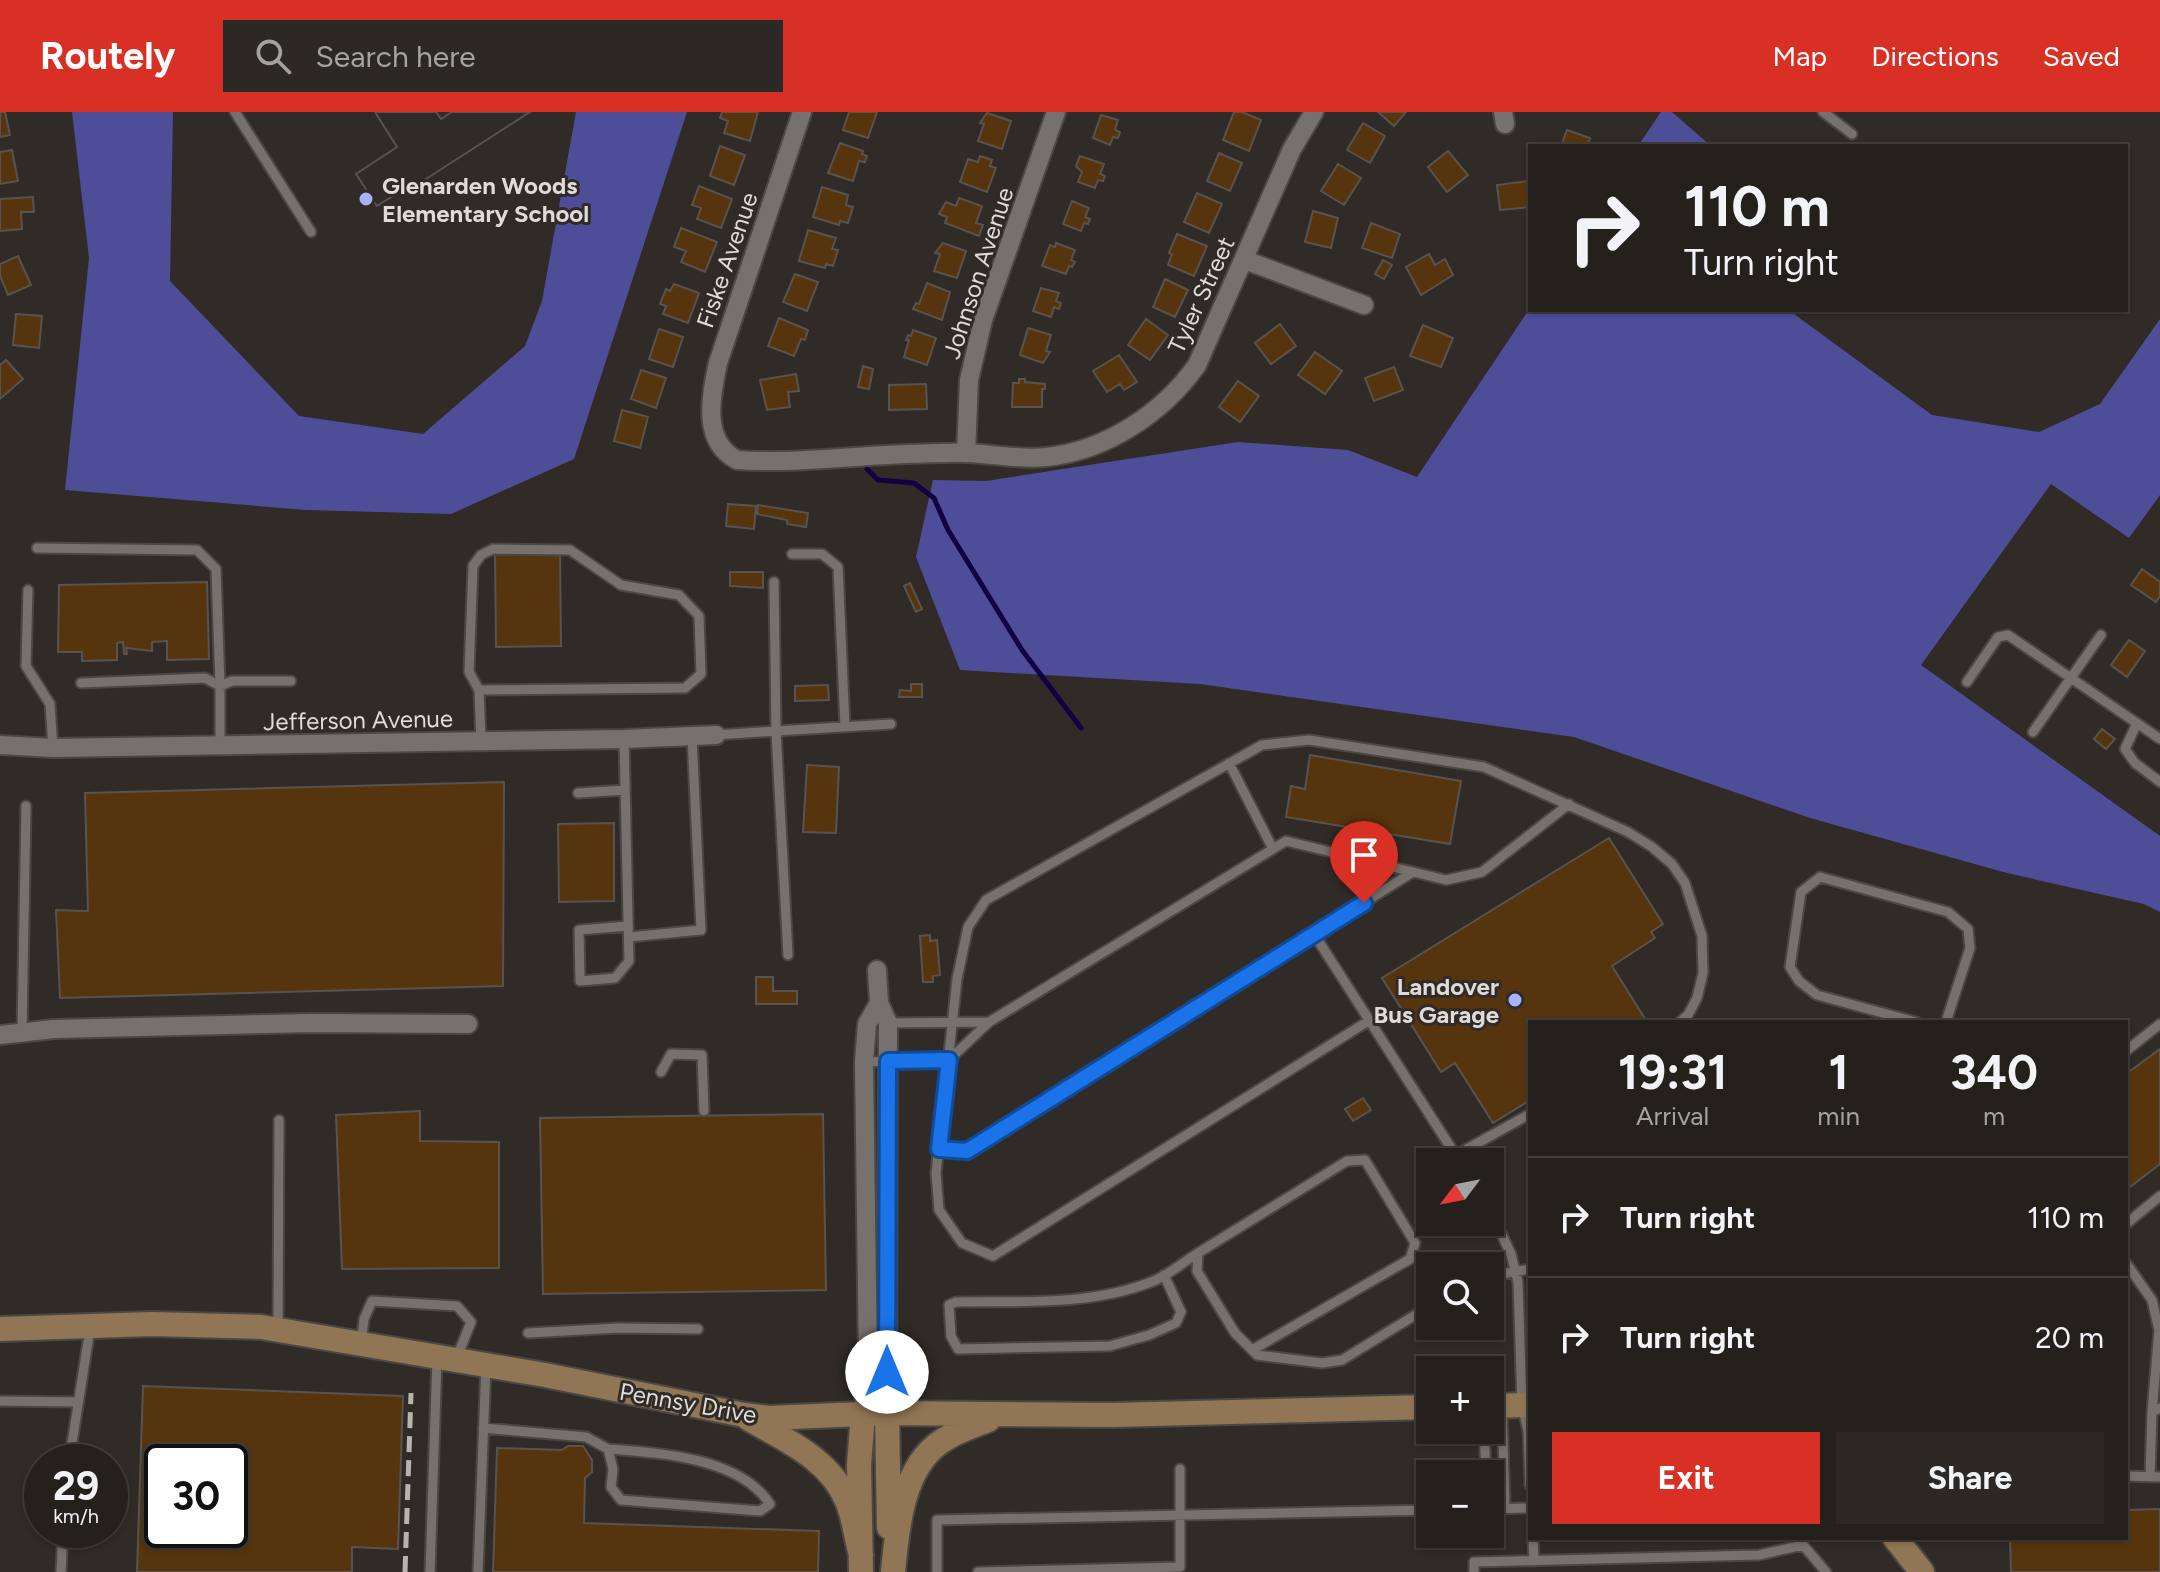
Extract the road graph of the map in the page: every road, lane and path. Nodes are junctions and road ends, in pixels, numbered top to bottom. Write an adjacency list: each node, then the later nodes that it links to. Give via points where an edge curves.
1 (235, 112): 7 (lane)
2 (802, 112): 10 (street, Fiske Avenue, via 718,363)
3 (1056, 112): 11 (street, Johnson Avenue, via 980,331 969,380)
4 (1314, 112): 8 (street, Tyler Street, via 1292,149)
5 (1823, 112): 6 (lane)
6 (1852, 134)
7 (311, 232)
8 (1245, 260): 9 (street); 11 (street, Tyler Street, via 1197,365 1174,396 1150,415 1110,438 1062,455)
9 (1364, 305)
10 (712, 426): 11 (street, Tyler Street, via 716,441 737,460)
11 (966, 453)
12 (37, 548): 21 (lane, via 197,550 216,569)
13 (792, 554): 25 (lane, via 822,554 838,567)
14 (774, 582): 26 (lane)
15 (28, 590): 35 (lane, via 26,666 50,704)
16 (2101, 635): 17 (lane)
17 (2070, 677): 19 (lane, via 2008,635 1998,637); 23 (lane); 27 (lane)
18 (291, 681): 21 (lane, via 232,681)
19 (1967, 682)
20 (81, 683): 21 (lane, via 205,678)
21 (220, 686): 34 (lane)
22 (479, 690): 22 (lane, via 469,672 473,566 493,549 570,550 621,585 679,595 699,616 701,674 685,688); 32 (lane)
23 (2137, 723): 31 (lane); 37 (lane, via 2125,749)
24 (891, 724): 25 (lane)
25 (845, 727): 26 (lane)
26 (776, 731): 28 (lane); 46 (lane)
27 (2033, 732)
28 (716, 735): 29 (street, Jefferson Avenue)
29 (692, 736): 30 (street, Jefferson Avenue); 44 (lane, via 701,930)
30 (624, 739): 32 (street, Jefferson Avenue); 38 (lane)
31 (2160, 739)
32 (481, 741): 34 (street, Jefferson Avenue)
33 (0, 745): 35 (street, Jefferson Avenue)
34 (220, 746): 35 (street, Jefferson Avenue)
35 (53, 748)
36 (1229, 763): 40 (lane, via 1262,745 1309,740 1484,767); 42 (lane); 53 (lane, via 986,900 968,927)
37 (2160, 782)
38 (625, 790): 39 (lane); 44 (lane)
39 (578, 793)
40 (1569, 804): 43 (lane, via 1482,872 1446,880); 50 (lane, via 1652,847 1685,883 1702,936 1703,973 1697,998)
41 (26, 806): 59 (lane)
42 (1273, 849): 43 (lane, via 1286,841); 54 (lane)
43 (1413, 872): 45 (lane)
44 (629, 932): 44 (lane, via 629,961 615,978 580,981 579,930)
45 (1314, 934): 49 (lane); 71 (lane, via 967,1151)
46 (788, 955)
47 (877, 970): 48 (street)
48 (879, 1003): 55 (street); 57 (street)
49 (1370, 1020): 69 (lane); 71 (lane, via 993,1256 962,1243 939,1210)
50 (1682, 1020)
51 (1909, 1020): 52 (lane, via 1817,995 1790,967 1801,892 1820,877 1948,912 1968,929 1970,948)
52 (1947, 1020)
53 (954, 1021): 54 (lane); 55 (lane); 62 (lane)
54 (989, 1022): 62 (lane)
55 (888, 1023): 57 (lane); 63 (street)
56 (468, 1024): 59 (street, via 311,1023)
57 (867, 1024): 64 (street)
58 (2160, 1024): 61 (lane)
59 (22, 1033): 60 (street)
60 (0, 1035)
61 (2128, 1049)
62 (949, 1060): 63 (lane); 71 (lane)
63 (888, 1061): 64 (lane); 96 (street)
64 (864, 1062): 96 (street, via 868,1362)
65 (661, 1072): 66 (lane, via 671,1054 702,1055)
66 (704, 1111)
67 (1528, 1115): 70 (lane)
68 (279, 1120): 84 (lane)
69 (1451, 1148)
70 (1476, 1148)
71 (939, 1149)
72 (2160, 1196): 73 (lane)
73 (2128, 1222)
74 (1502, 1236): 78 (lane)
75 (1198, 1253): 80 (lane); 88 (lane, via 1197,1271 1235,1333); 88 (lane, via 1356,1160 1365,1160 1415,1243 1410,1259)
76 (2128, 1266): 95 (lane, via 2152,1300 2159,1330)
77 (1528, 1269): 78 (lane)
78 (1515, 1271): 79 (lane); 93 (lane, via 1520,1313)
79 (1504, 1273)
80 (1164, 1275): 80 (lane, via 1112,1295 956,1302 949,1305 951,1336 958,1349 1110,1346 1136,1339 1176,1323 1181,1312)
81 (1416, 1315): 88 (lane, via 1342,1360 1322,1363 1257,1355)
82 (91, 1326): 83 (main road, Pennsy Drive); 84 (main road, Pennsy Drive, via 224,1324); 92 (lane)
83 (0, 1329)
84 (278, 1329): 87 (main road, Pennsy Drive)
85 (698, 1329): 86 (lane)
86 (528, 1333)
87 (361, 1345): 89 (main road, Pennsy Drive); 89 (lane, via 372,1301 457,1306 471,1322)
88 (1252, 1350)
89 (447, 1359): 90 (main road, Pennsy Drive); 116 (lane)
90 (486, 1365): 97 (main road, Pennsy Drive); 99 (lane)
91 (0, 1401): 92 (lane)
92 (78, 1402): 101 (lane)
93 (1511, 1405): 100 (lane); 106 (lane)
94 (1416, 1407): 98 (main road, Pennsy Drive)
95 (2156, 1410): 105 (lane)
96 (875, 1414): 97 (main road, Pennsy Drive); 98 (main road, Pennsy Drive); 114 (main road, via 859,1465); 118 (main road)
97 (744, 1415): 114 (main road, via 820,1463 837,1483 848,1503)
98 (1002, 1415): 118 (main road, via 940,1442 917,1469 898,1516)
99 (483, 1428): 102 (lane, via 586,1437); 117 (lane)
100 (1528, 1431)
101 (72, 1444)
102 (608, 1449): 102 (lane, via 611,1487 621,1500 760,1511 770,1504 760,1489 713,1464)
103 (1180, 1469): 109 (lane)
104 (2128, 1476): 105 (lane)
105 (2155, 1477)
106 (1505, 1508): 107 (lane)
107 (1528, 1508)
108 (1416, 1510): 109 (lane)
109 (1181, 1516): 119 (lane, via 937,1520); 120 (lane, via 1180,1567)
110 (1533, 1540): 113 (lane)
111 (1897, 1540): 123 (main road)
112 (62, 1548): 115 (lane)
113 (1534, 1561): 121 (lane, via 1474,1562); 122 (lane, via 1759,1555 1803,1545)
114 (861, 1564)
115 (61, 1572)
116 (430, 1572)
117 (478, 1572)
118 (891, 1572)
119 (937, 1572)
120 (978, 1572)
121 (1474, 1572)
122 (1826, 1572)
123 (1922, 1572)

